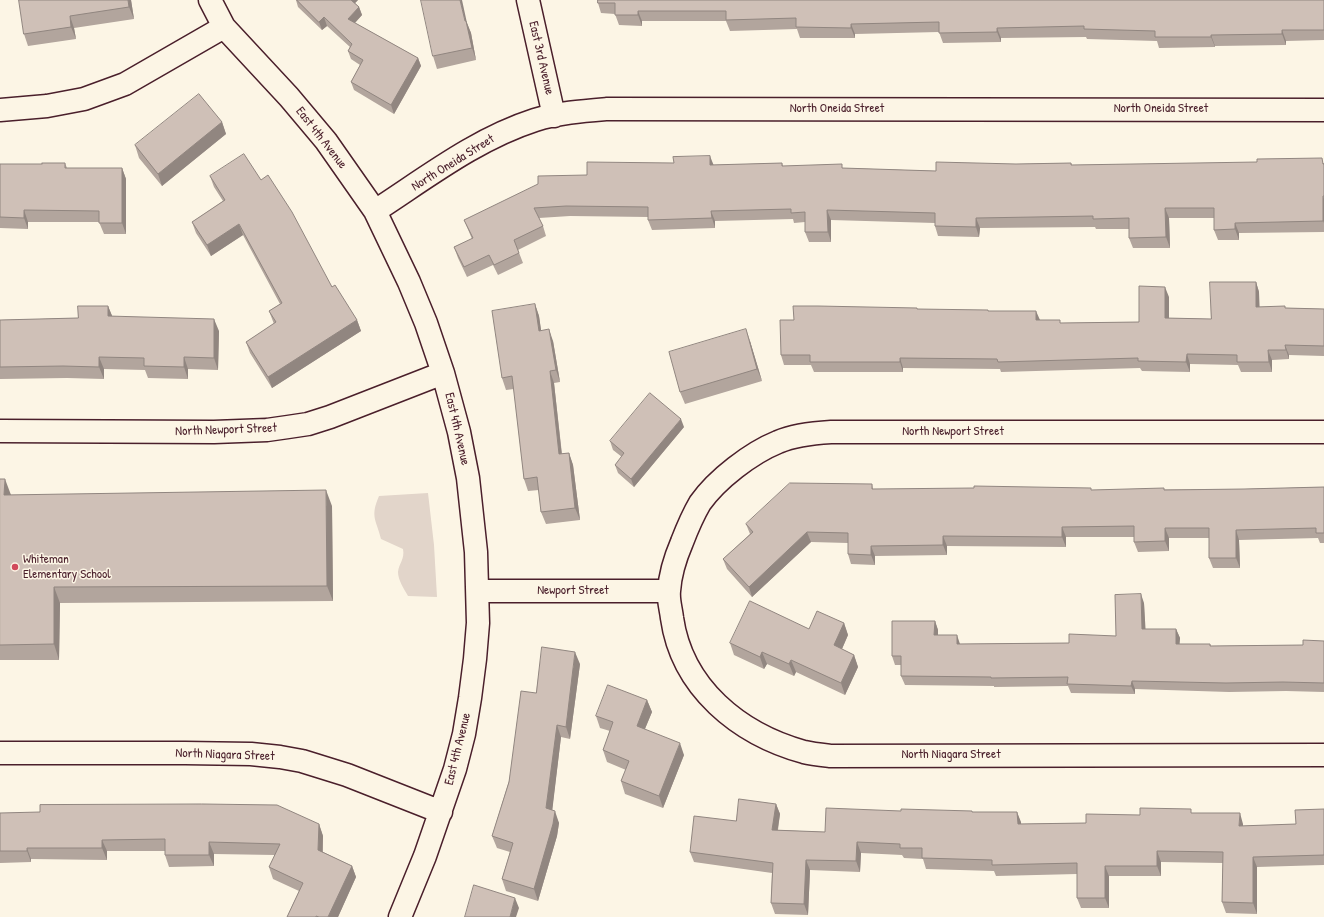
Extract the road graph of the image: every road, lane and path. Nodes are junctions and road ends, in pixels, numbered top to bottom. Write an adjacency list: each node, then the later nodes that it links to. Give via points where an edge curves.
1 (210, 0): 3 (street, East 4th Avenue)
2 (528, 0): 6 (street, East 3rd Avenue)
3 (224, 27): 4 (street, via 125,84 84,99 47,106); 7 (street, East 4th Avenue, via 326,141)
4 (0, 110)
5 (1324, 110): 6 (street, North Oneida Street, via 607,109)
6 (554, 116): 7 (street, North Oneida Street, via 535,120 495,136)
7 (376, 211): 8 (street, East 4th Avenue, via 423,316)
8 (443, 373): 9 (street, North Newport Street, via 330,417 267,430); 11 (street, East 4th Avenue, via 468,478)
9 (0, 431)
10 (1324, 432): 12 (street, North Newport Street, via 831,432 795,437 778,442 736,467 700,504 676,557)
11 (478, 591): 12 (street, Newport Street); 15 (street, East 4th Avenue, via 478,623 464,734)
12 (669, 591): 14 (street, North Niagara Street, via 679,645 700,686 736,722 780,745 805,753 831,756)
13 (0, 753): 15 (street, North Niagara Street, via 185,753 280,757 322,767)
14 (1324, 755)
15 (441, 812): 16 (street, East 4th Avenue)
16 (400, 917)

